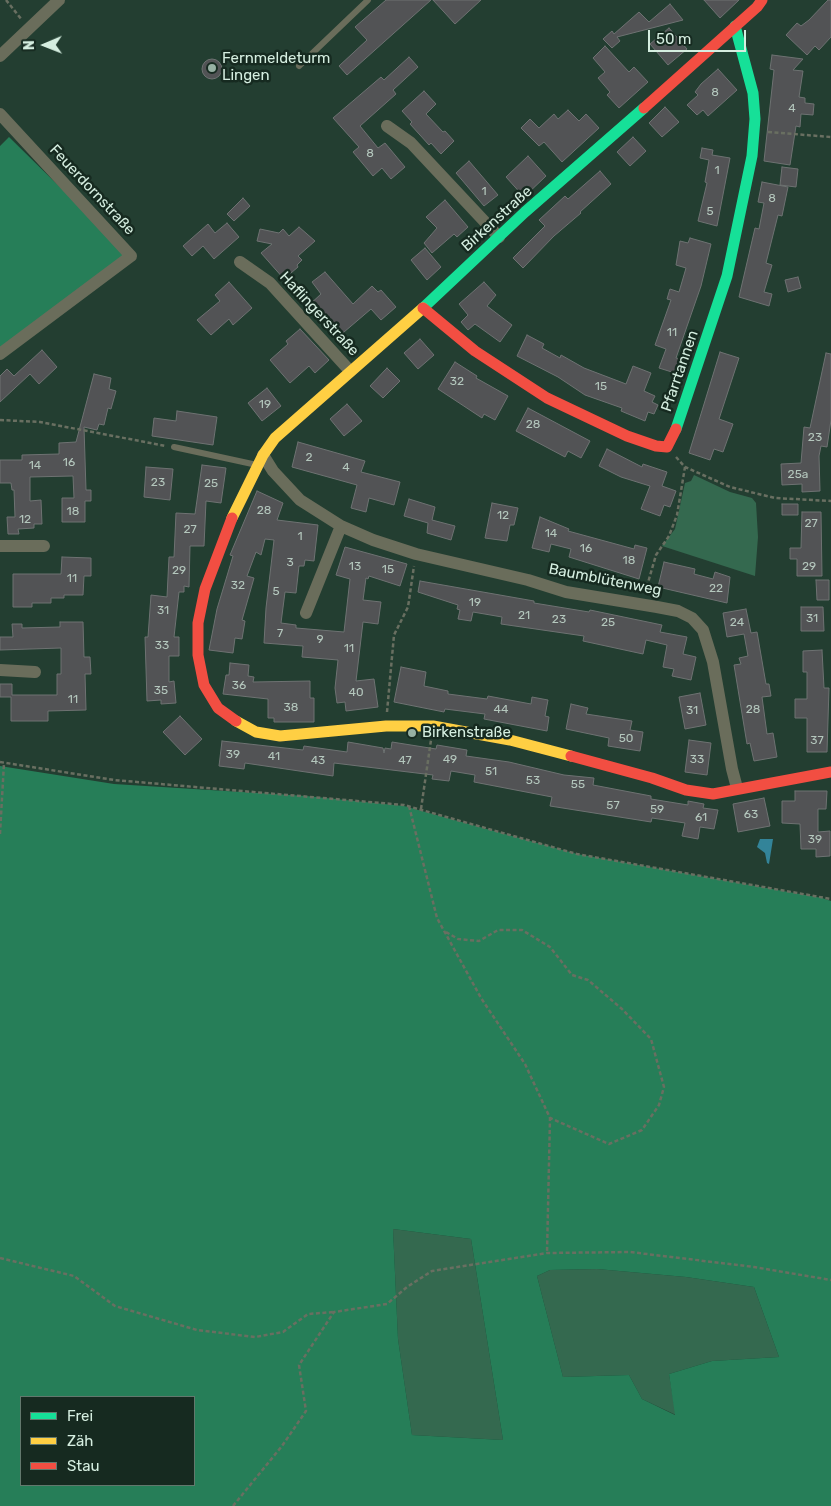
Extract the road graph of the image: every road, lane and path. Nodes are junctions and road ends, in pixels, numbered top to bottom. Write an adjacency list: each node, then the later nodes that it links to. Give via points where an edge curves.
1 (6, 0): 6 (path)
2 (59, 0): 6 (street)
3 (368, 0): 8 (lane)
4 (762, 0): 5 (street, Birkenstraße)
5 (735, 26): 11 (street, Pfarrtannen, via 753,93); 13 (street, Birkenstraße)
6 (28, 27): 7 (street)
7 (0, 56)
8 (299, 66)
9 (0, 114): 16 (street, Feuerdornstraße, via 131,256)
10 (387, 126): 13 (street, via 411,143)
11 (754, 132): 12 (path); 20 (street, Pfarrtannen, via 746,192 727,276)
12 (831, 137)
13 (498, 237): 15 (street, Birkenstraße)
14 (240, 262): 17 (street, Haflingerstraße, via 270,283)
15 (423, 308): 17 (street, Birkenstraße); 20 (street, via 474,351 547,398 627,436)
16 (0, 354)
17 (350, 371): 21 (street, Birkenstraße, via 275,438)
18 (0, 420): 19 (path, via 40,422)
19 (174, 447): 21 (lane)
20 (667, 447): 22 (path)
21 (260, 460): 24 (street, Baumblütenweg, via 300,500); 32 (street, Birkenstraße, via 227,528 205,589 198,623 198,655 204,685 218,708 256,732 280,736)
22 (685, 467): 23 (path, via 730,487 775,498); 28 (path, via 677,515 669,536 656,555)
23 (831, 500)
24 (341, 526): 27 (street, Baumblütenweg); 29 (street)
25 (0, 546): 26 (street)
26 (44, 546)
27 (416, 554): 28 (street, Baumblütenweg, via 566,592); 32 (path, via 408,607 394,634)
28 (642, 605): 36 (street, Baumblütenweg, via 678,612 692,618 703,630 718,686)
29 (306, 613)
30 (0, 670): 31 (street)
31 (35, 672)
32 (386, 726): 33 (street, Birkenstraße)
33 (433, 726): 36 (street, Birkenstraße, via 510,740 686,790 713,794); 38 (path)
34 (2, 762): 37 (path, via 114,780); 39 (path)
35 (831, 772): 36 (street, Birkenstraße)
36 (737, 788)
37 (410, 806): 38 (path); 41 (path, via 437,918)
38 (421, 810): 40 (path, via 577,854)
39 (0, 834)
40 (831, 899)
41 (445, 931): 42 (path, via 482,998 525,1064); 42 (path, via 458,939 479,941 498,930 522,930 550,947 572,975 588,980 651,1039 664,1087 659,1105 642,1130 609,1144)
42 (550, 1118): 43 (path)
43 (547, 1253): 45 (path, via 630,1252); 46 (path, via 432,1271 387,1304)
44 (0, 1258): 46 (path, via 74,1276 115,1306 197,1330 255,1337 283,1332 308,1314)
45 (831, 1280)
46 (334, 1312): 47 (path, via 299,1365 306,1411)
47 (233, 1506)

